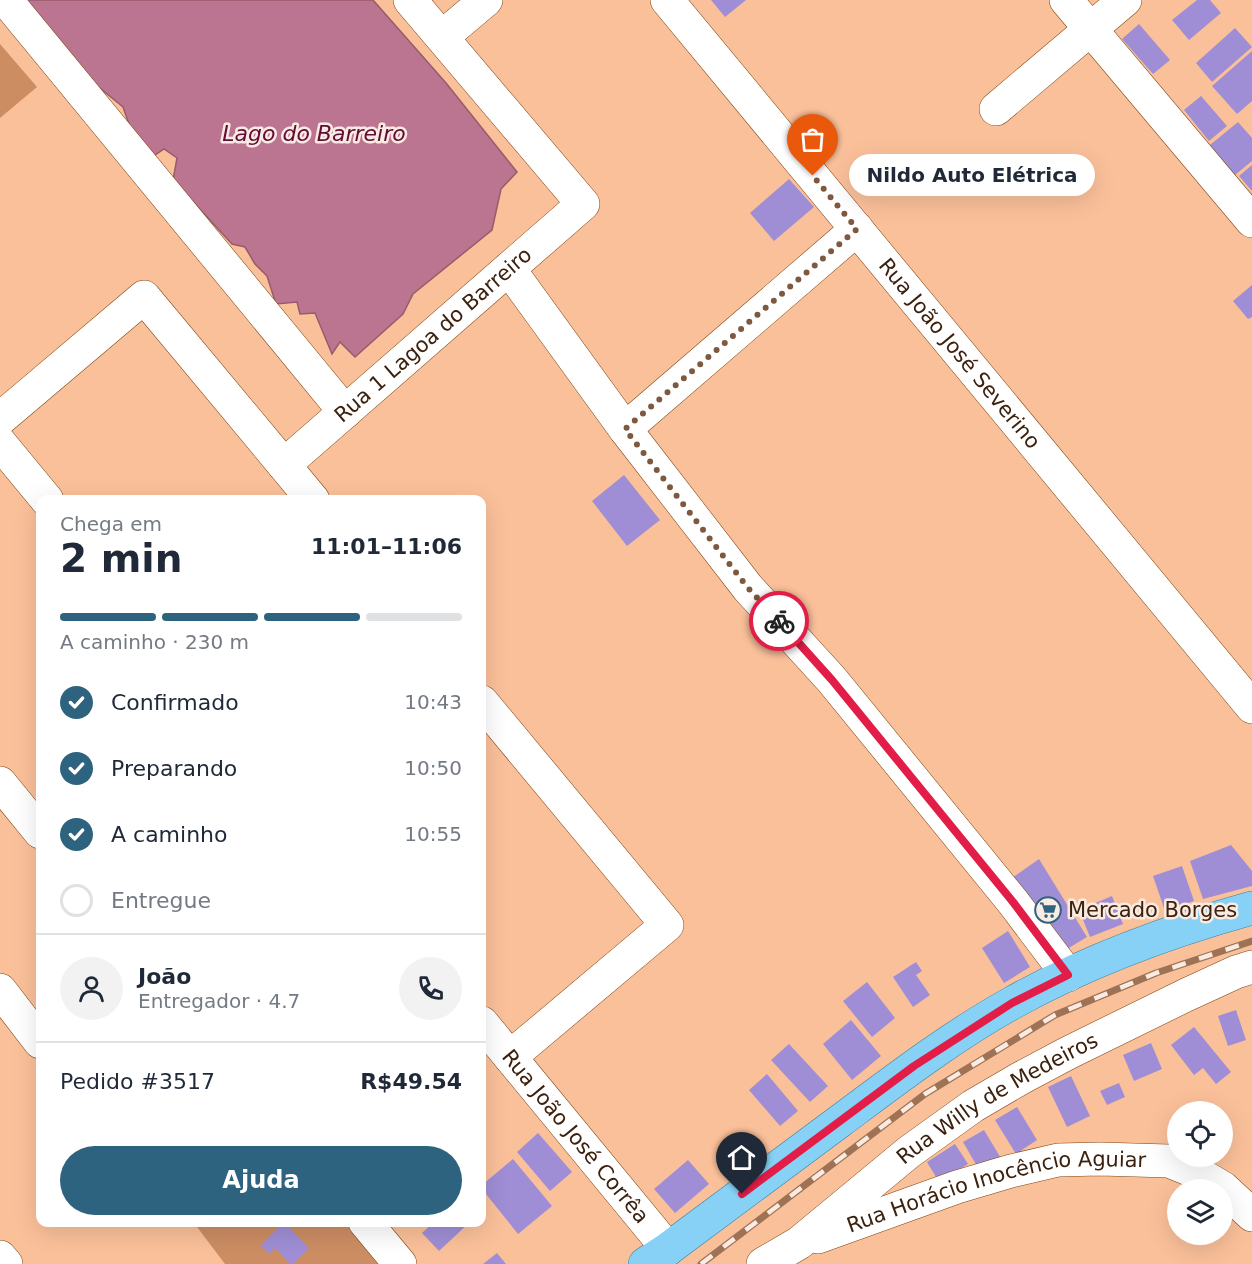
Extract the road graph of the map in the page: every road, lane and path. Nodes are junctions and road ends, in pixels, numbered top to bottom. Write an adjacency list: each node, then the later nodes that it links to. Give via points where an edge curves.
1 (6, 0): 13 (street)
2 (410, 0): 8 (street)
3 (486, 0): 8 (street)
4 (667, 0): 11 (street, Rua João José Severino)
5 (1066, 0): 7 (street)
6 (1125, 0): 7 (street)
7 (1090, 29): 9 (street); 10 (street)
8 (442, 38): 12 (street, Rua 1 Lagoa do Barreiro, via 583,204)
9 (996, 109)
10 (1252, 221)
11 (857, 229): 15 (street); 21 (street, Rua João José Severino)
12 (509, 269): 13 (street, Rua 1 Lagoa do Barreiro); 15 (street)
13 (345, 412): 17 (street, Rua 1 Lagoa do Barreiro)
14 (0, 419): 17 (street, via 144,297)
15 (625, 429): 25 (street, via 748,588 832,680)
16 (0, 443): 18 (street)
17 (284, 465): 19 (street)
18 (43, 495)
19 (309, 495)
20 (486, 707): 30 (street, via 667,925)
21 (1252, 707)
22 (0, 783): 23 (street)
23 (36, 827)
24 (1252, 908): 25 (main road, via 1157,938)
25 (1068, 975): 34 (main road, via 1012,1003 914,1066)
26 (1247, 978): 33 (street, Rua Willy de Medeiros, via 1068,1053 973,1106 909,1152)
27 (0, 990): 29 (street)
28 (486, 1028): 30 (street, Rua João José Corrêa)
29 (36, 1037)
30 (510, 1057): 34 (street, Rua João José Corrêa)
31 (1252, 1215): 33 (street, Rua Horácio Inocêncio Aguiar, via 1223,1188 1169,1161 1058,1160 957,1187)
32 (369, 1227): 37 (street)
33 (799, 1243): 38 (street, Rua Willy de Medeiros)
34 (657, 1256)
35 (0, 1257): 36 (street)
36 (6, 1264)
37 (400, 1264)
38 (763, 1264)

